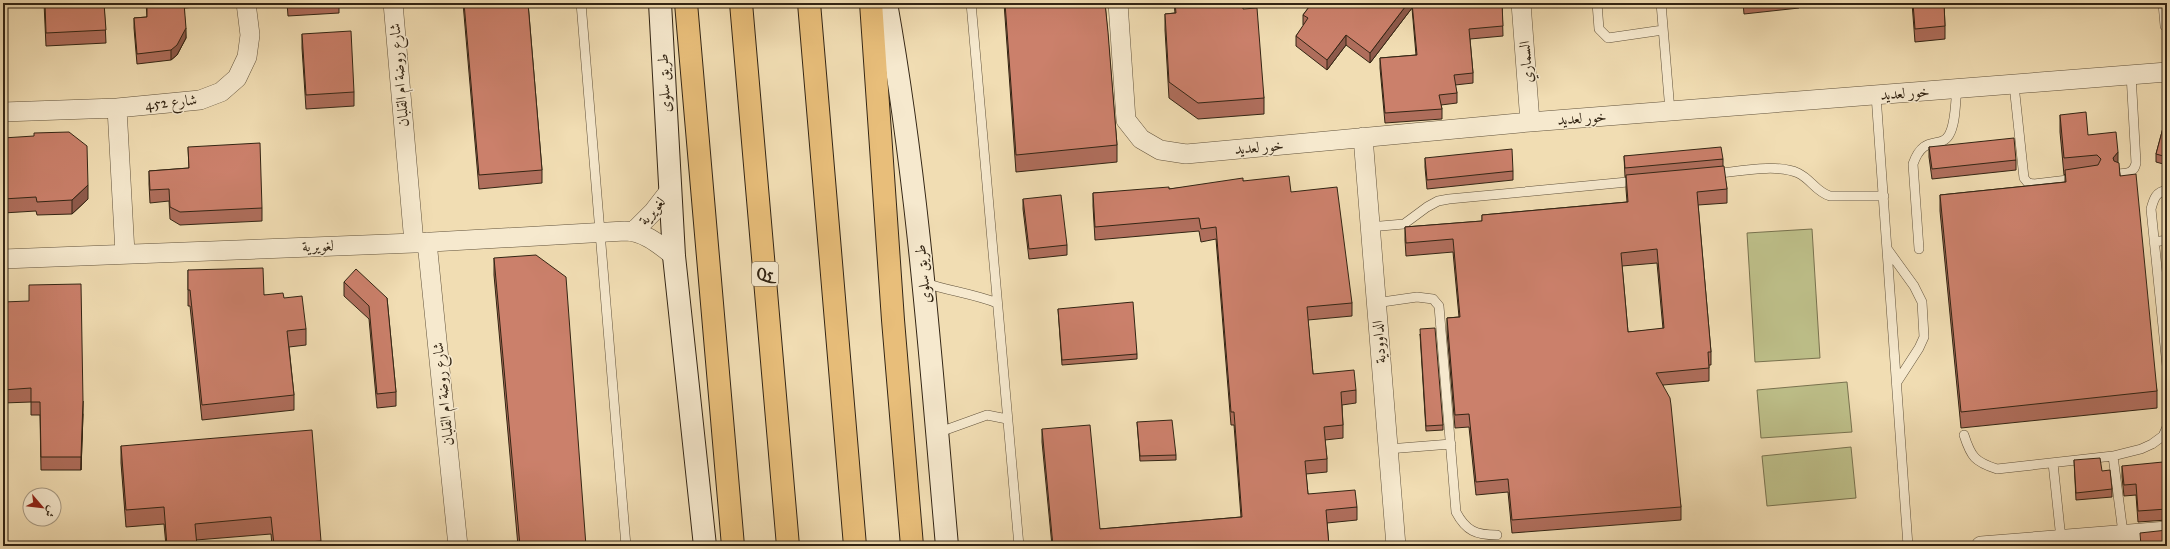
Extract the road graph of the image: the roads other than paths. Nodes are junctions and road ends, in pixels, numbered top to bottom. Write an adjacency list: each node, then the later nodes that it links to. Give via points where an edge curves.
1 (246, 3): 23 (street, شارع 452, via 250,35 247,57 237,78 221,92 200,100)
2 (393, 3): 40 (street, شارع روضة ام القلبان)
3 (581, 3): 37 (lane)
4 (660, 3): 32 (main road, طريق سلوى)
5 (686, 3): 68 (highway)
6 (741, 3): 69 (highway, Q5)
7 (809, 3): 70 (highway)
8 (871, 3): 71 (highway)
9 (886, 3): 46 (main road, طريق سلوى, via 899,76)
10 (971, 3): 48 (lane)
11 (1118, 3): 27 (street, خور لعديد, via 1126,120 1140,139 1160,150 1186,154)
12 (1521, 3): 26 (street, السماري)
13 (1597, 3): 17 (lane, via 1600,29 1608,38)
14 (1661, 3): 17 (lane)
15 (2163, 3): 16 (lane)
16 (2165, 26)
17 (1663, 30): 24 (lane)
18 (2167, 72): 19 (street, خور لعديد)
19 (2131, 74): 20 (street, خور لعديد); 28 (lane, via 2136,163 2135,169 2131,172)
20 (2014, 84): 21 (street, خور لعديد); 30 (lane, via 2024,178 2028,183 2034,184)
21 (1957, 89): 22 (street, خور لعديد); 41 (lane, via 1952,127 1948,137 1940,142 1924,145 1917,153 1914,164)
22 (1876, 95): 24 (street, خور لعديد); 34 (lane)
23 (117, 108): 25 (street, شارع 452); 43 (street)
24 (1670, 111): 26 (street, خور لعديد)
25 (3, 112)
26 (1530, 122): 27 (street, خور لعديد)
27 (1362, 137): 35 (street, الداوودية)
28 (2119, 174)
29 (1705, 175): 34 (lane, via 1776,169 1797,173 1822,194)
30 (2088, 177)
31 (1651, 180): 35 (lane, via 1449,199 1427,207 1404,224)
32 (670, 190): 36 (street, لغويرية); 44 (main road, طريق سلوى)
33 (2167, 190): 39 (lane, via 2160,191 2154,198 2151,209)
34 (1884, 196): 42 (lane)
35 (1369, 227): 47 (street, الداوودية)
36 (634, 231): 37 (street, لغويرية); 44 (street, لغويرية)
37 (599, 232): 40 (street, لغويرية); 66 (lane)
38 (2167, 240): 39 (lane)
39 (2154, 242): 49 (lane)
40 (420, 243): 43 (street, لغويرية); 65 (street, شارع روضة ام القلبان)
41 (1919, 248)
42 (1888, 249): 51 (lane); 51 (lane, via 1922,302 1924,337)
43 (125, 253): 45 (street, لغويرية)
44 (674, 256): 67 (main road, طريق سلوى)
45 (3, 259)
46 (925, 283): 48 (lane, via 976,295); 54 (main road, طريق سلوى)
47 (1375, 303): 56 (lane, via 1416,297 1433,299 1439,306); 57 (street, الداوودية)
48 (997, 304): 52 (lane)
49 (2165, 325): 50 (lane)
50 (2167, 366)
51 (1897, 382): 75 (lane)
52 (1008, 419): 54 (lane, via 987,416); 73 (lane)
53 (2167, 427): 58 (lane, via 2163,436 2152,444)
54 (937, 433): 72 (main road, طريق سلوى)
55 (1964, 434): 59 (lane, via 1973,457 1982,464 1997,469)
56 (1451, 444): 57 (lane); 62 (lane, via 1456,512 1462,523 1472,531)
57 (1388, 449): 74 (street, الداوودية)
58 (2113, 456): 59 (lane); 61 (lane)
59 (2053, 463): 63 (lane)
60 (2167, 531): 64 (street)
61 (2123, 533): 63 (street); 64 (street)
62 (1497, 535)
63 (2061, 539): 76 (street)
64 (2148, 539)
65 (458, 546)
66 (626, 546)
67 (705, 546)
68 (734, 546)
69 (788, 546)
70 (856, 546)
71 (912, 546)
72 (947, 546)
73 (1019, 546)
74 (1396, 546)
75 (1908, 546)
76 (1981, 546)

